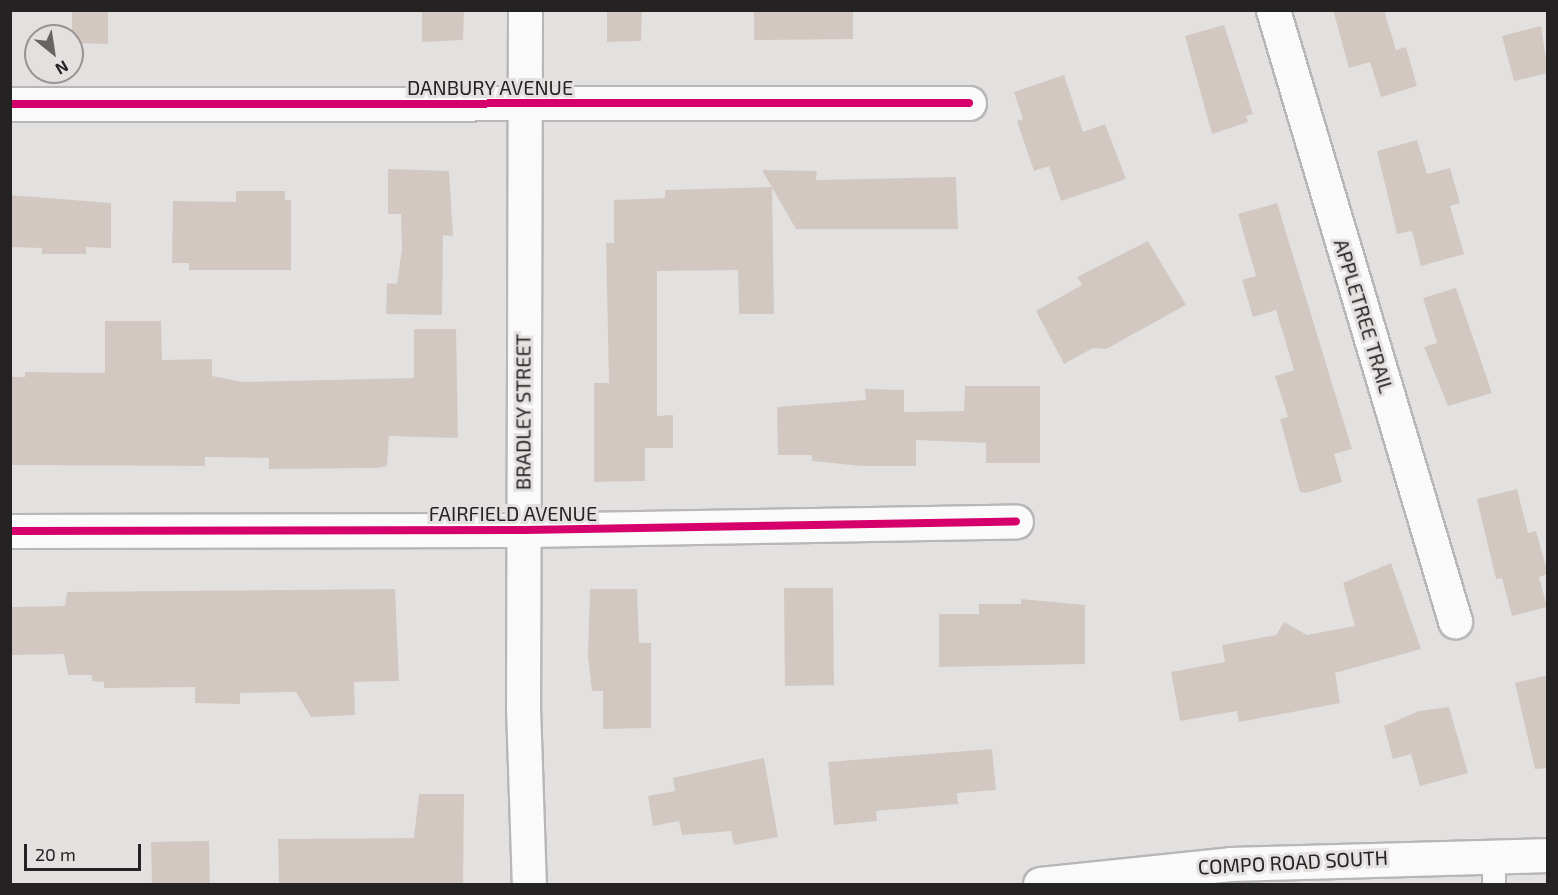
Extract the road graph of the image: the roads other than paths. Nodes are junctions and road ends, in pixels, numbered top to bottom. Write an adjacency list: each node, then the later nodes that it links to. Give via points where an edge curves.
1 (525, 10): 3 (street, BRADLEY STREET)
2 (1273, 10): 9 (street, APPLETREE TRAIL)
3 (526, 103): 4 (street, DANBURY AVENUE); 5 (street, DANBURY AVENUE); 7 (street, BRADLEY STREET)
4 (969, 103)
5 (10, 104)
6 (1016, 521): 7 (street, FAIRFIELD AVENUE)
7 (524, 530): 8 (street, FAIRFIELD AVENUE); 12 (street, BRADLEY STREET, via 522,707)
8 (10, 531)
9 (1455, 621)
10 (1548, 855): 11 (street, COMPO ROAD SOUTH)
11 (1494, 870): 13 (street, COMPO ROAD SOUTH, via 1230,864)
12 (530, 885)
13 (1040, 885)

